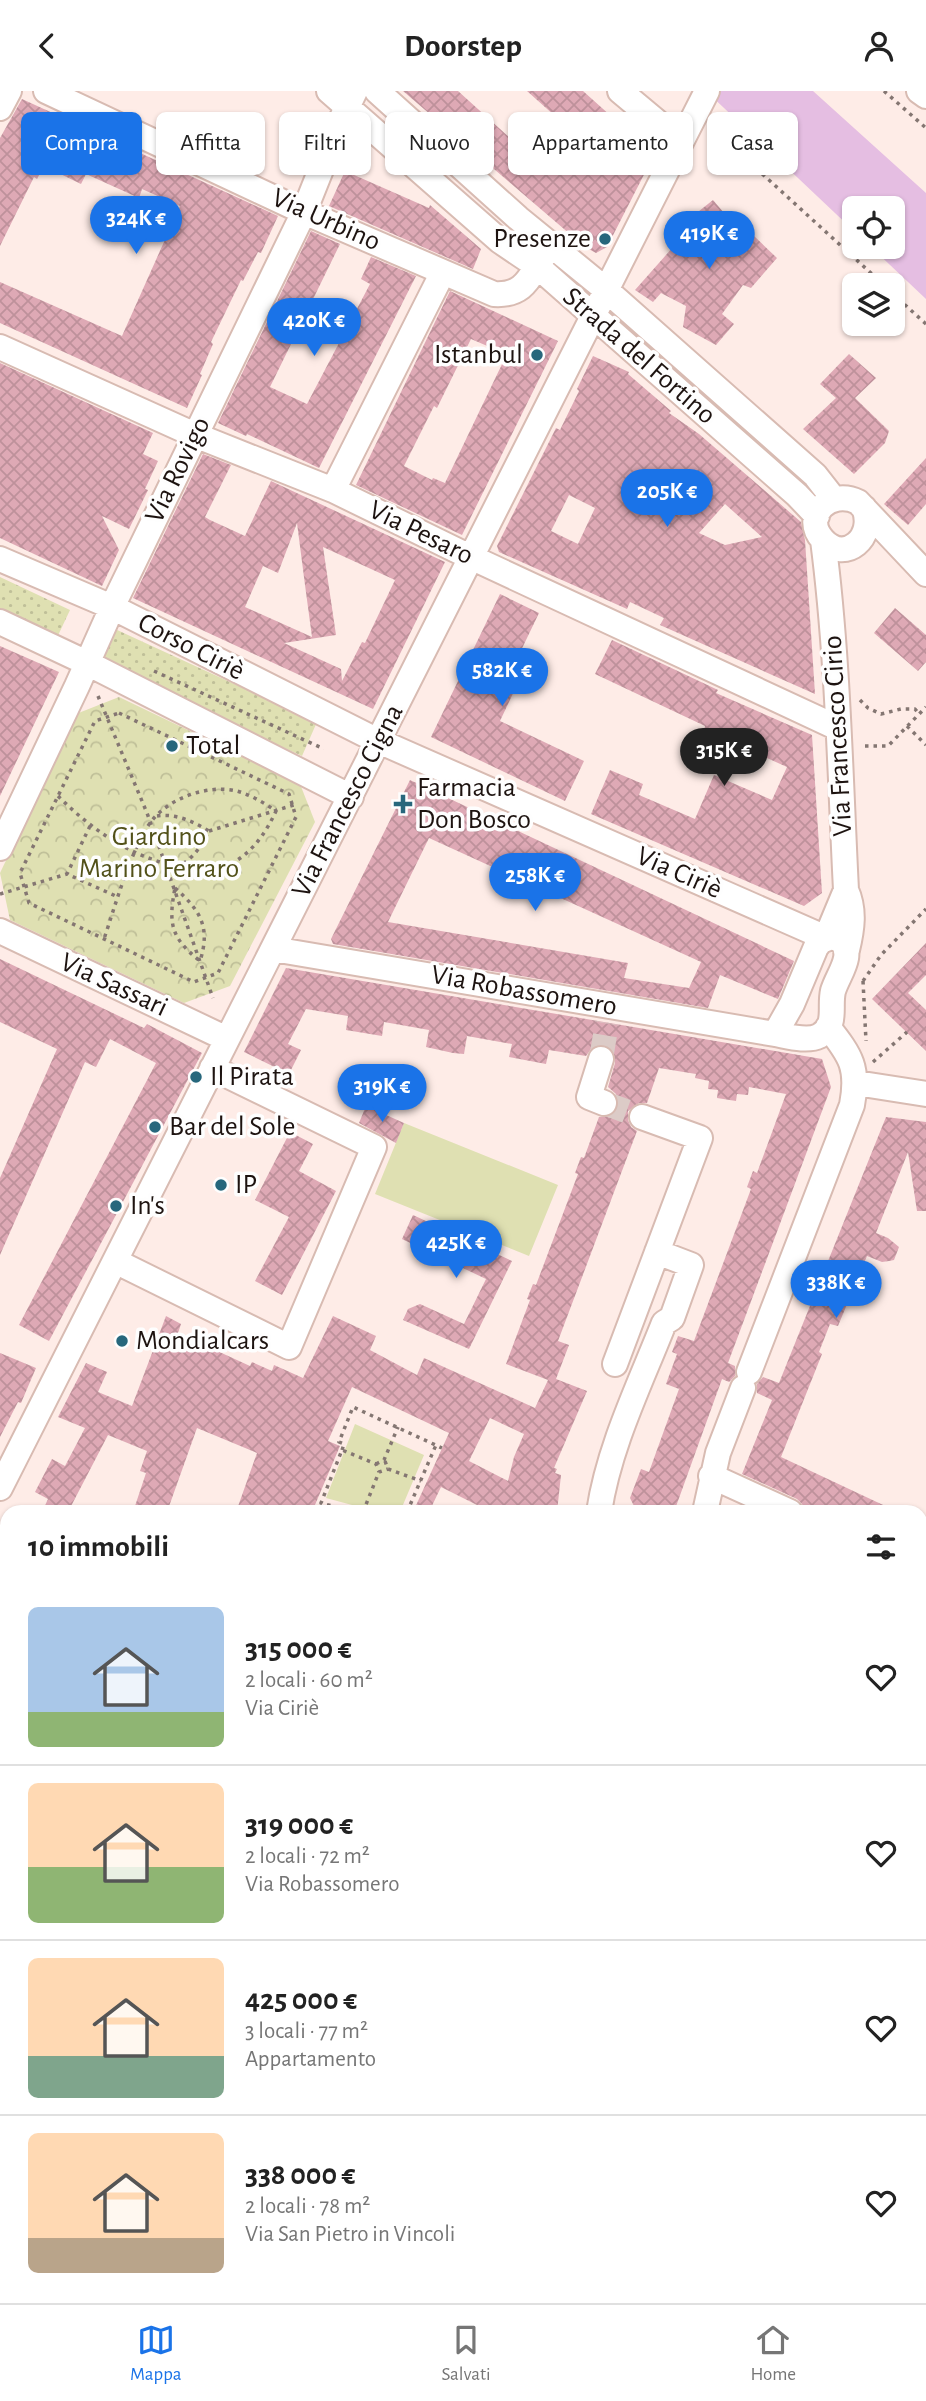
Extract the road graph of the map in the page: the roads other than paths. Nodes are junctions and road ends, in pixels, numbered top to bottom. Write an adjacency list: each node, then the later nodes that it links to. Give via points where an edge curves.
1 (9, 91): 9 (street)
2 (46, 91): 13 (street, Via Urbino)
3 (377, 91): 14 (street, Strada del Fortino)
4 (620, 91): 10 (street)
5 (707, 91): 11 (street, Via Francesco Cigna)
6 (919, 91): 8 (street)
7 (344, 96): 13 (street, Via Rovigo); 15 (street, Strada del Fortino, via 500,241)
8 (926, 96)
9 (0, 108)
10 (645, 112)
11 (693, 118)
12 (664, 175): 17 (street, Via Francesco Cigna)
13 (304, 212): 16 (street, Via Urbino); 20 (street, Via Rovigo)
14 (552, 244): 15 (street, Via Urbino); 17 (street, Strada del Fortino)
15 (537, 266): 16 (street, Via Urbino, via 510,295 494,294); 18 (street, Strada del Fortino)
16 (443, 272): 21 (street)
17 (606, 289): 18 (street, Via Francesco Cigna); 23 (street, Strada del Fortino, via 815,475)
18 (592, 316): 23 (street, Strada del Fortino); 25 (street, Via Francesco Cigna)
19 (0, 347): 20 (street, Via Pesaro)
20 (195, 435): 21 (street, Via Pesaro); 28 (street, Via Rovigo)
21 (333, 490): 25 (street, Via Pesaro)
22 (864, 508): 23 (street, via 850,498); 23 (street, Via Francesco Cirio, via 866,533); 24 (street)
23 (835, 530): 24 (street); 31 (street, Via Francesco Cirio, via 828,582)
24 (902, 548): 27 (street)
25 (471, 557): 31 (street, Via Pesaro); 32 (street, Via Francesco Cigna)
26 (0, 559): 28 (street, Corso Ciriè)
27 (926, 574)
28 (112, 607): 30 (street, Via Rovigo); 32 (street, Corso Ciriè)
29 (0, 622): 30 (street)
30 (87, 663): 33 (street); 34 (street, Via Rovigo)
31 (838, 728): 36 (street, Via Francesco Cirio, via 846,890)
32 (379, 741): 33 (street, Via Francesco Cigna); 36 (street, Via Ciriè)
33 (351, 797): 37 (street, Via Francesco Cigna)
34 (0, 848)
35 (0, 931): 40 (street, Via Sassari)
36 (837, 944): 38 (street, via 847,959 833,990); 39 (street, via 816,947)
37 (273, 949): 39 (street, Via Robassomero, via 608,1014); 40 (street, Via Francesco Cigna)
38 (828, 1027): 39 (street, Via Robassomero, via 812,1038); 43 (street, via 846,1048)
39 (775, 1034)
40 (227, 1039): 42 (street, Via Francesco Cigna)
41 (601, 1059): 45 (street, via 589,1097)
42 (212, 1068): 48 (street, Via Francesco Cigna); 48 (street, via 374,1147 289,1347)
43 (856, 1083): 44 (street); 50 (street, via 842,1134)
44 (926, 1094)
45 (604, 1103)
46 (642, 1117): 47 (street, via 700,1138)
47 (657, 1252): 49 (street); 52 (street, via 691,1265 623,1427)
48 (114, 1261): 51 (street, Via Francesco Cigna)
49 (615, 1364)
50 (711, 1476): 53 (street); 54 (street)
51 (0, 1488)
52 (599, 1505)
53 (707, 1505)
54 (775, 1505)

